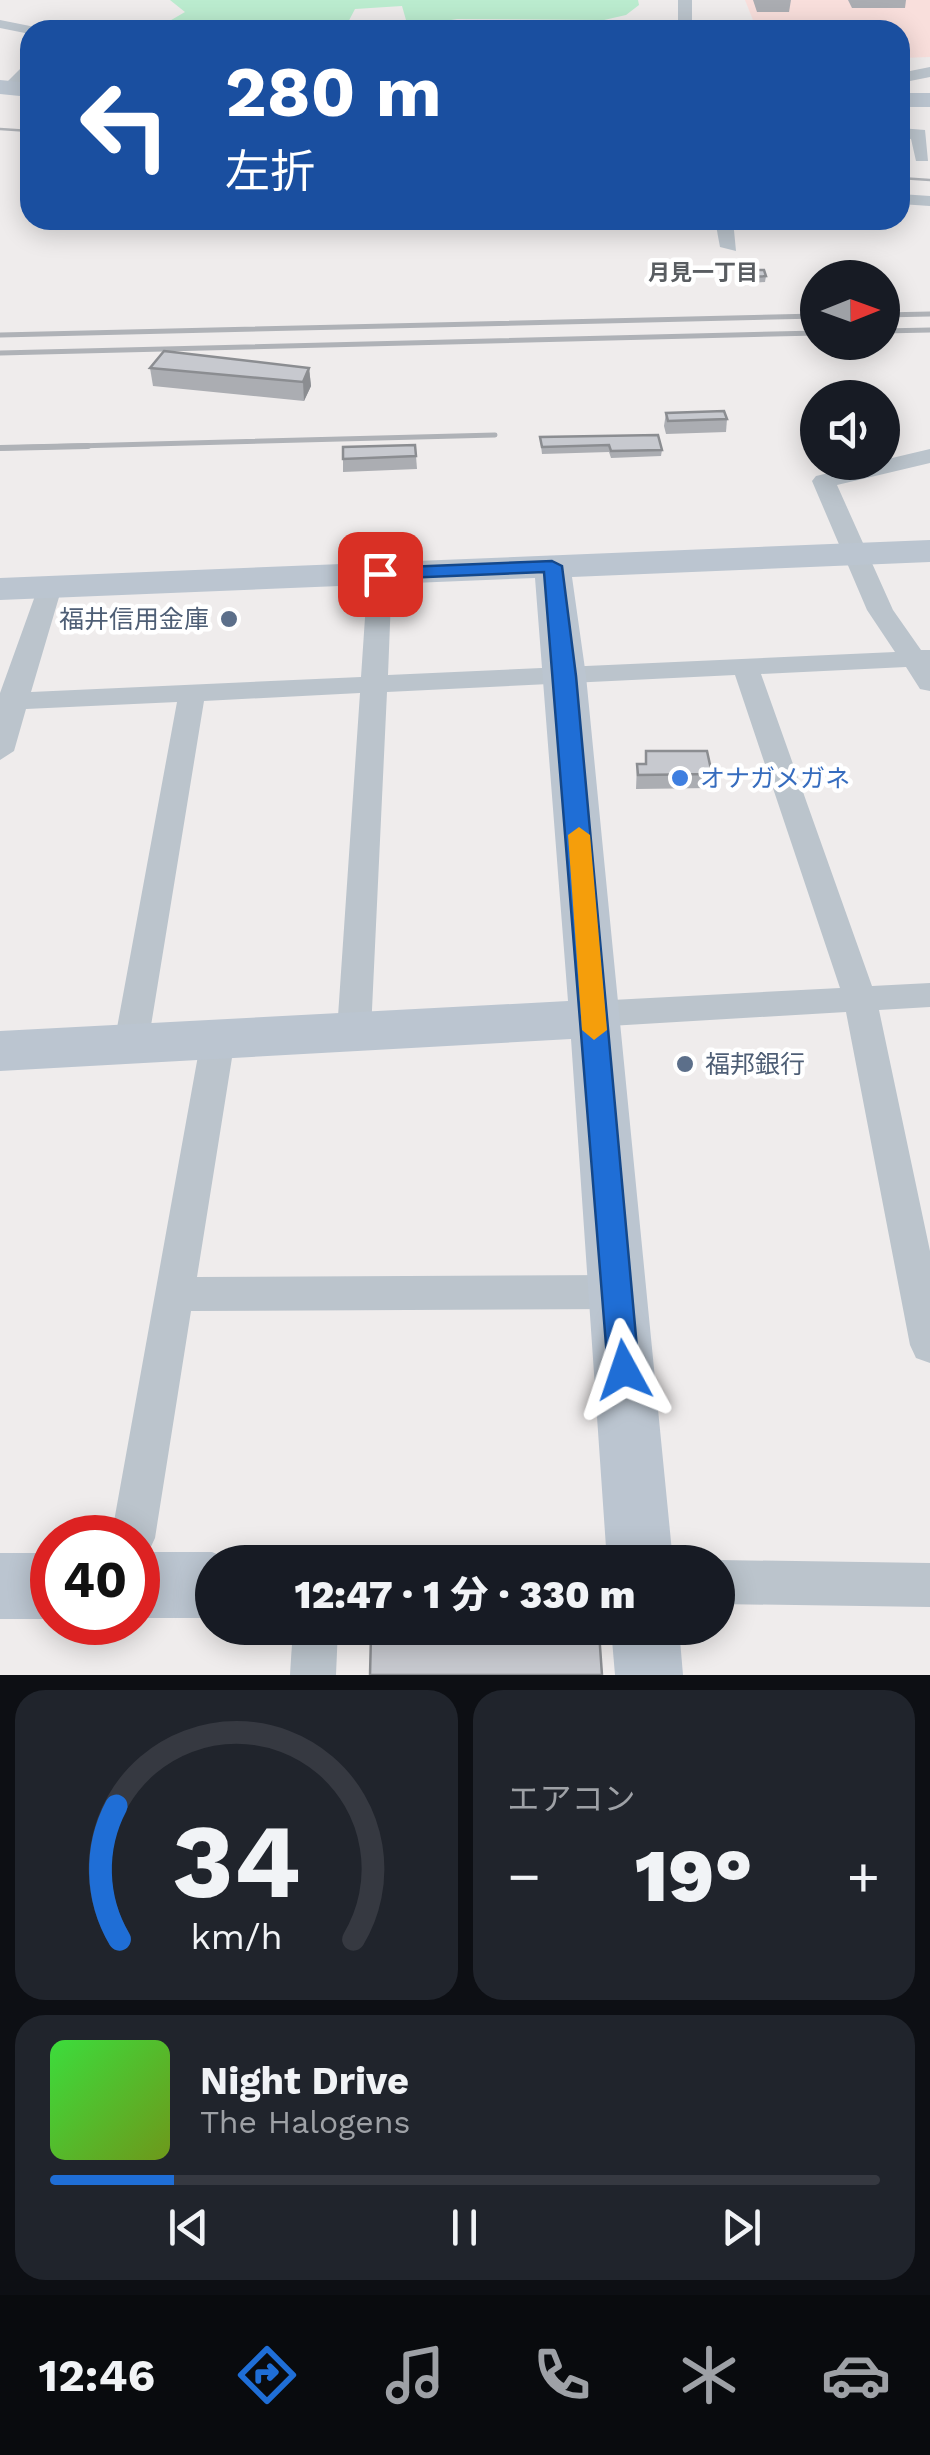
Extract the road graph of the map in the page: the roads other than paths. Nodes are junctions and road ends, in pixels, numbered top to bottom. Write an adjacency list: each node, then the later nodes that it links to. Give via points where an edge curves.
1 (17, 89): 2 (street)
2 (0, 110)
3 (910, 134): 4 (street, via 919,134)
4 (926, 157)
5 (726, 230): 6 (street)
6 (729, 247)
7 (930, 456): 9 (street, via 824,481)
8 (930, 552): 9 (street)
9 (856, 554): 10 (street); 14 (street, via 880,610)
10 (552, 566): 11 (street); 16 (street)
11 (380, 574): 12 (street); 18 (street)
12 (49, 587): 13 (street); 20 (street)
13 (0, 589)
14 (922, 659): 15 (street); 17 (street)
15 (746, 669): 16 (street); 23 (street)
16 (566, 676): 18 (street); 24 (street)
17 (930, 683)
18 (376, 684): 19 (street); 25 (street)
19 (192, 693): 20 (street); 27 (street)
20 (8, 701): 21 (street)
21 (0, 751)
22 (930, 995): 23 (street)
23 (860, 999): 24 (street); 31 (street)
24 (594, 1016): 25 (street); 29 (street)
25 (354, 1031): 26 (street)
26 (218, 1039): 27 (street); 30 (street)
27 (131, 1044): 28 (street)
28 (0, 1051)
29 (617, 1292): 30 (street); 33 (street)
30 (172, 1294): 32 (street)
31 (930, 1346)
32 (137, 1515)
33 (639, 1545)
34 (735, 1582): 37 (street)
35 (160, 1585): 36 (street)
36 (195, 1585)
37 (930, 1585)
38 (0, 1586): 39 (street)
39 (30, 1586)
40 (315, 1645): 42 (street)
41 (646, 1645): 43 (street)
42 (313, 1675)
43 (649, 1675)

